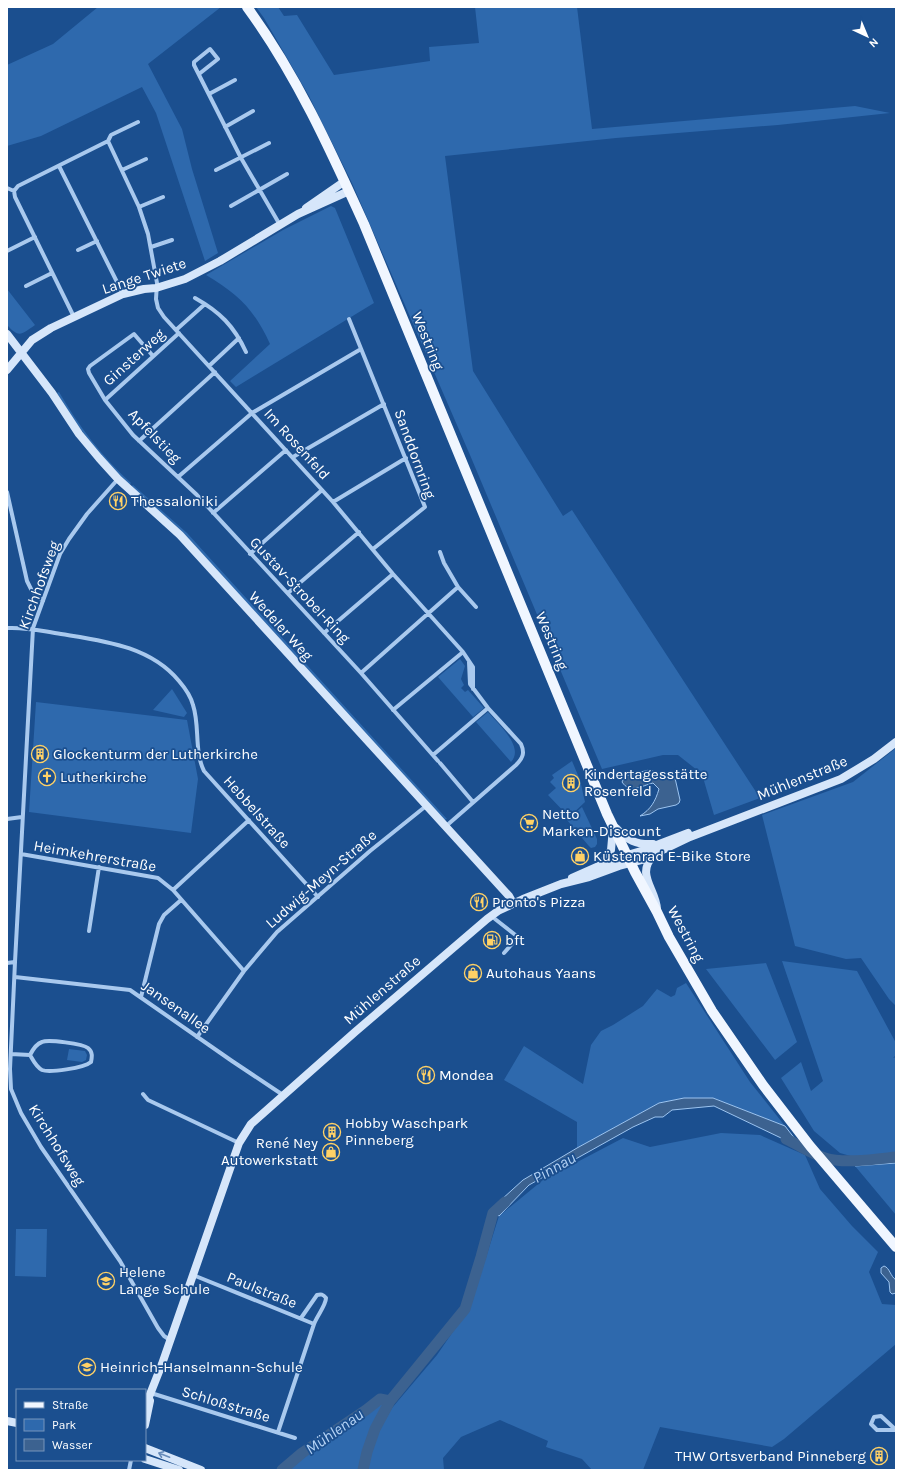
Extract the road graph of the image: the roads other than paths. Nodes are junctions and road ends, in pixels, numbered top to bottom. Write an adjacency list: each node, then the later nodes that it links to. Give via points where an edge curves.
1 (247, 7): 16 (main road, Westring, via 302,93)
2 (199, 74): 2 (street, via 194,62 210,49 218,58); 4 (street)
3 (235, 80): 4 (street)
4 (209, 94): 7 (street)
5 (253, 111): 7 (street)
6 (138, 122): 8 (street, via 111,135)
7 (225, 127): 10 (street)
8 (108, 141): 12 (street); 13 (street, Im Rosenfeld)
9 (269, 143): 10 (street)
10 (241, 158): 14 (street); 18 (street)
11 (146, 159): 13 (street)
12 (59, 166): 19 (street, via 18,186); 26 (street)
13 (122, 170): 22 (street, Im Rosenfeld)
14 (216, 170)
15 (287, 174): 18 (street)
16 (347, 186): 23 (main road, Lange Twiete, via 331,190); 87 (main road, Westring)
17 (7, 188): 19 (street)
18 (260, 189): 21 (street); 23 (street)
19 (14, 191): 24 (street)
20 (163, 198): 22 (street)
21 (231, 206)
22 (140, 207): 27 (street, Im Rosenfeld)
23 (280, 225): 32 (main road, Lange Twiete, via 185,279)
24 (34, 237): 29 (street); 30 (street)
25 (172, 240): 27 (street)
26 (97, 241): 28 (street); 33 (street)
27 (151, 247): 32 (street, Im Rosenfeld)
28 (78, 250)
29 (7, 252)
30 (52, 274): 31 (street); 36 (street)
31 (26, 286)
32 (156, 288): 33 (main road, Lange Twiete); 38 (street, Im Rosenfeld, via 158,308)
33 (123, 294): 36 (main road, Lange Twiete)
34 (195, 298): 35 (street)
35 (206, 304): 38 (street, Ginsterweg); 40 (street, via 219,313)
36 (74, 317): 42 (main road, Lange Twiete, via 32,340)
37 (349, 319): 41 (street, Sanddornring)
38 (177, 332): 44 (street, Ginsterweg); 45 (street, Im Rosenfeld)
39 (7, 334): 42 (main road)
40 (239, 338): 43 (street); 45 (street)
41 (361, 349): 49 (street, Sanddornring); 50 (street)
42 (22, 352): 46 (main road, Lange Twiete); 56 (main road, Wedeler Weg, via 79,434)
43 (246, 352)
44 (153, 356): 48 (street, Ginsterweg); 48 (street, Apfelstieg, via 134,334 90,366 89,373)
45 (209, 366): 47 (street, Im Rosenfeld)
46 (7, 370)
47 (214, 372): 50 (street, Im Rosenfeld); 51 (street)
48 (105, 400): 51 (street, Apfelstieg)
49 (384, 404): 53 (street); 54 (street, Sanddornring)
50 (252, 413): 52 (street, Im Rosenfeld); 55 (street)
51 (139, 441): 55 (street, Apfelstieg)
52 (286, 450): 53 (street, Im Rosenfeld); 61 (street)
53 (293, 457): 57 (street, Im Rosenfeld)
54 (406, 458): 59 (street); 63 (street, Sanddornring, via 425,507)
55 (178, 477): 61 (street, Apfelstieg)
56 (118, 479): 69 (street, Kirchhofsweg, via 68,538); 82 (main road, Wedeler Weg, via 180,535)
57 (322, 490): 59 (street, Im Rosenfeld); 65 (street)
58 (7, 492): 60 (street)
59 (333, 502): 62 (street, Im Rosenfeld)
60 (9, 509): 69 (street, via 29,586)
61 (213, 513): 65 (street, Gustav-Strobel-Ring)
62 (358, 532): 63 (street, Im Rosenfeld); 68 (street)
63 (373, 549): 66 (street, Im Rosenfeld)
64 (440, 552): 67 (street)
65 (250, 554): 68 (street, Gustav-Strobel-Ring)
66 (393, 574): 71 (street, Im Rosenfeld); 74 (street)
67 (458, 586): 70 (street); 71 (street)
68 (288, 594): 74 (street, Gustav-Strobel-Ring)
69 (43, 601): 73 (street, Kirchhofsweg)
70 (476, 607)
71 (429, 613): 75 (street, Im Rosenfeld); 76 (street)
72 (7, 628): 73 (street, Hebbelstraße)
73 (33, 628): 83 (street, Kirchhofsweg); 85 (street, Hebbelstraße, via 136,650 167,668 183,685 193,704 199,756 204,771)
74 (324, 633): 76 (street, Gustav-Strobel-Ring)
75 (463, 652): 77 (street, Im Rosenfeld, via 469,660 470,684); 78 (street)
76 (361, 673): 78 (street, Gustav-Strobel-Ring)
77 (488, 708): 80 (street); 81 (street, Im Rosenfeld, via 521,744 523,755 516,765)
78 (393, 710): 80 (street, Gustav-Strobel-Ring)
79 (896, 742): 86 (main road, Mühlenstraße, via 841,779)
80 (433, 755): 81 (street, Gustav-Strobel-Ring)
81 (473, 802): 88 (street, Im Rosenfeld)
82 (426, 806): 88 (main road, Wedeler Weg); 97 (street, Ludwig-Meyn-Straße)
83 (22, 817): 84 (street); 90 (street, Kirchhofsweg)
84 (7, 819)
85 (249, 820): 96 (street); 97 (street, Hebbelstraße)
86 (734, 820): 89 (main road, Mühlenstraße); 91 (main road, Mühlenstraße)
87 (613, 825): 89 (main road, via 632,842); 92 (main road, Westring); 93 (main road, via 611,850)
88 (445, 827): 99 (main road, Wedeler Weg)
89 (657, 844): 92 (main road, Mühlenstraße)
90 (21, 854): 94 (street, Heimkehrerstraße); 104 (street, Kirchhofsweg)
91 (656, 854): 92 (main road, Mühlenstraße, via 642,860); 100 (main road, via 649,860 646,877 656,901)
92 (629, 859): 93 (main road, Mühlenstraße); 95 (main road, Mühlenstraße, via 589,877); 100 (main road, Westring)
93 (603, 863): 95 (main road, Mühlenstraße)
94 (100, 867): 96 (street, Heimkehrerstraße, via 156,877); 102 (street)
95 (561, 884): 99 (main road, Mühlenstraße)
96 (172, 890): 98 (street, Heimkehrerstraße)
97 (318, 897): 106 (street, Ludwig-Meyn-Straße, via 277,932)
98 (181, 900): 106 (street, Heimkehrerstraße); 108 (street, via 164,915 159,924)
99 (513, 903): 113 (main road, Mühlenstraße, via 487,919)
100 (657, 912): 115 (main road, Westring, via 712,1011 763,1085 810,1146)
101 (495, 919): 103 (street, via 518,937)
102 (89, 931)
103 (504, 953)
104 (15, 962): 105 (street); 107 (street, Kirchhofsweg)
105 (7, 963)
106 (244, 971): 109 (street, Ludwig-Meyn-Straße)
107 (15, 977): 108 (street, Jansenallee, via 130,990); 110 (street, Kirchhofsweg)
108 (141, 997): 109 (street, Jansenallee)
109 (197, 1037): 113 (street, Jansenallee)
110 (11, 1054): 111 (street); 119 (street, Kirchhofsweg, via 11,1089 21,1113 49,1159 120,1261 158,1328)
111 (30, 1055): 111 (street, via 37,1044 47,1040 86,1046 92,1058 91,1062 83,1067 48,1071 38,1068)
112 (143, 1094): 114 (street, via 148,1100)
113 (284, 1096): 114 (main road, Mühlenstraße, via 251,1124)
114 (239, 1143): 116 (main road, Mühlenstraße)
115 (896, 1247)
116 (192, 1275): 117 (street, Paulstraße); 119 (main road, Mühlenstraße)
117 (301, 1318): 118 (street, Paulstraße); 118 (street, Paulstraße, via 317,1295 321,1294 326,1301)
118 (314, 1324): 124 (street, Paulstraße)
119 (170, 1340): 120 (main road, Mühlenstraße)
120 (151, 1393): 121 (main road, Mühlenstraße); 122 (main road, Mühlenstraße); 124 (street, Schloßstraße)
121 (146, 1405)
122 (146, 1421)
123 (896, 1430): 123 (street, via 881,1416 874,1417 871,1424 878,1430)
124 (278, 1432): 125 (street, Schloßstraße)
125 (295, 1438)
126 (146, 1448): 129 (main road, one-way to 126)
127 (146, 1459): 128 (main road)
128 (179, 1470)
129 (200, 1470)

